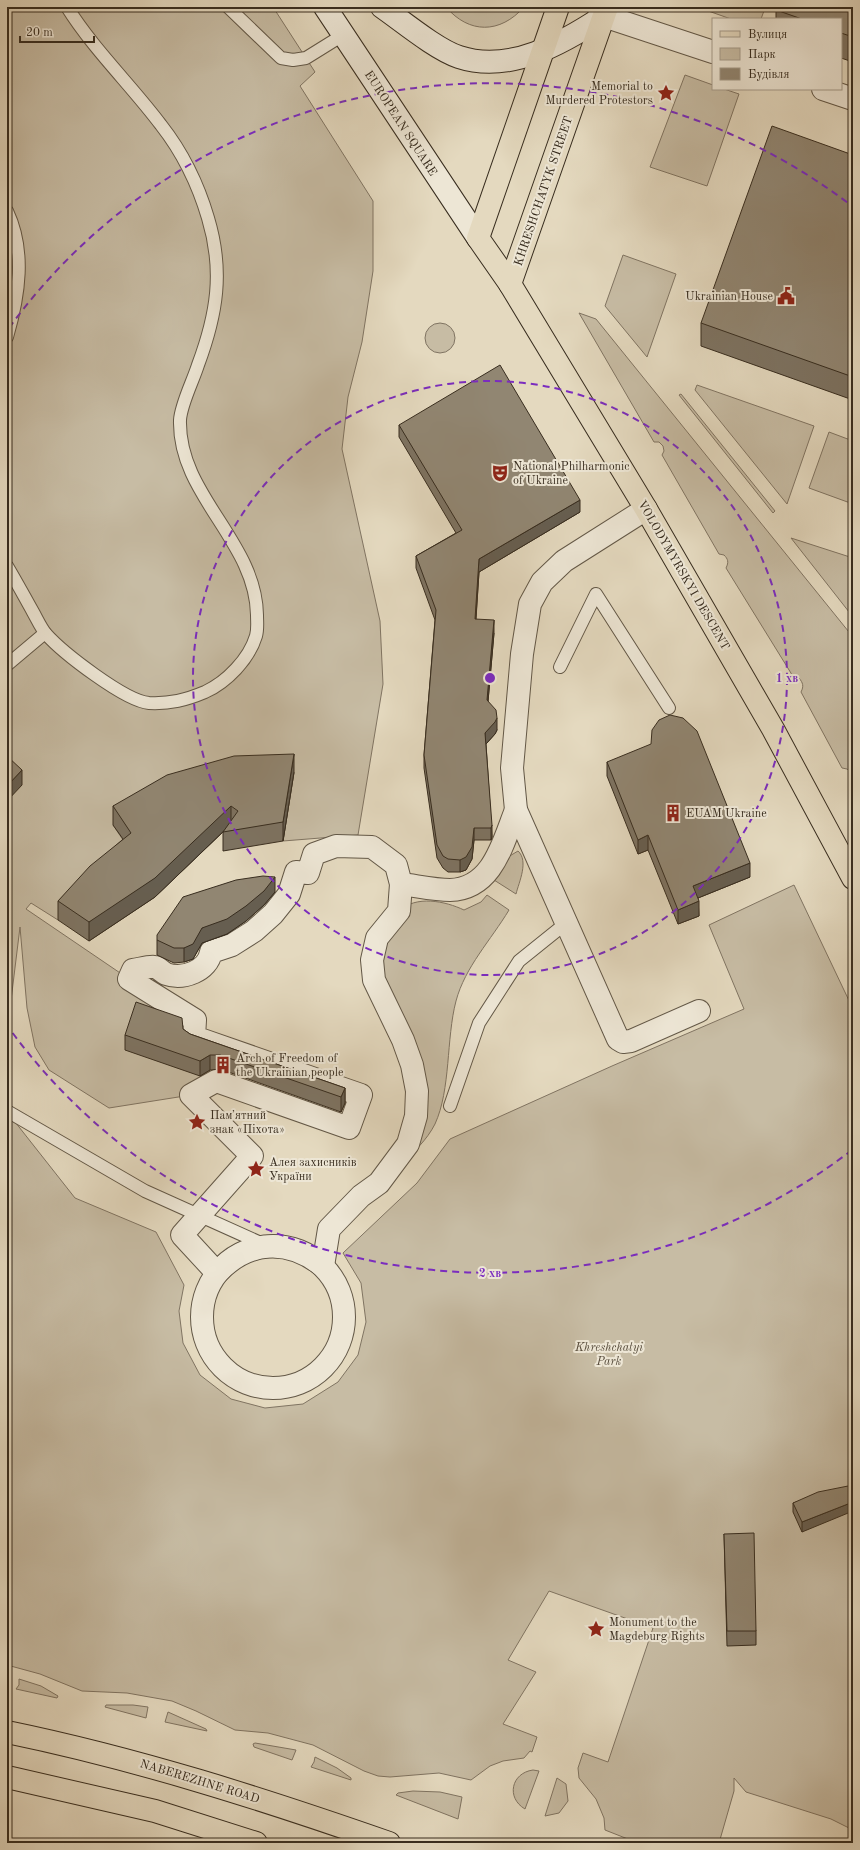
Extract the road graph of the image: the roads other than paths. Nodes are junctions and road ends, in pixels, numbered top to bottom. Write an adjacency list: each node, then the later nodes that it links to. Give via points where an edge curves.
1 (67, 7): 18 (lane, via 82,31 162,125 196,182 208,218 215,247 217,289 210,332 180,417 181,442 189,469 249,571 257,599 257,634 248,654 232,673 211,689 185,701 147,703 128,695 77,662)
2 (228, 7): 7 (lane, via 281,58 306,58)
3 (326, 7): 7 (street, EUROPEAN SQUARE)
4 (382, 7): 8 (street, via 443,50 458,57 474,61 509,60)
5 (558, 7): 8 (main road)
6 (603, 10): 8 (street, via 574,35); 9 (street); 14 (main road, KHRESHCHATYK STREET)
7 (343, 35): 13 (street, EUROPEAN SQUARE)
8 (542, 51): 13 (main road)
9 (712, 52)
10 (826, 90): 11 (street)
11 (853, 99)
12 (7, 211): 15 (lane, via 17,246 19,279 15,309)
13 (478, 238): 14 (main road, VOLODYMYRSKYI DESCENT)
14 (510, 284): 16 (main road, VOLODYMYRSKYI DESCENT)
15 (7, 337)
16 (646, 508): 22 (street, via 564,560 542,582 530,604 522,654 512,768); 23 (main road, VOLODYMYRSKYI DESCENT, via 773,729)
17 (7, 566): 18 (lane)
18 (45, 633): 19 (lane)
19 (7, 665)
20 (560, 667): 21 (lane, via 596,594)
21 (669, 708)
22 (516, 810): 24 (street, via 495,860 485,876 475,884 450,890); 25 (street)
23 (853, 878)
24 (401, 884): 29 (street, via 396,865 372,847 336,846 314,854 308,873 296,872 290,894 273,914 254,931 232,945 211,952 206,964 200,969 188,974 173,975 165,974 155,967 133,970 128,979 195,1020 194,1037 361,1095 349,1128 216,1081 191,1095 252,1156); 31 (street, via 399,911 377,938 372,960 374,980 412,1064 417,1091 416,1116 408,1144 379,1183 361,1196 329,1229 323,1266)
25 (565, 924): 26 (street, via 618,1039 623,1042 631,1041); 27 (lane, via 519,961 479,1024)
26 (699, 1011)
27 (450, 1106)
28 (7, 1112): 29 (lane, via 145,1192)
29 (199, 1216): 30 (lane); 30 (street, via 182,1235 217,1273 236,1256 251,1250)
30 (271, 1247): 31 (street); 31 (street, via 236,1257 222,1268 206,1293 202,1316 205,1340 216,1360 233,1376 254,1386 278,1388 301,1383 320,1371 335,1352 343,1330 344,1307 336,1285 322,1266)
31 (298, 1251)
32 (7, 1732): 35 (main road, NABEREZHNE ROAD, via 190,1777 272,1802)
33 (7, 1777): 34 (main road, via 155,1811)
34 (256, 1843)
35 (389, 1843)

